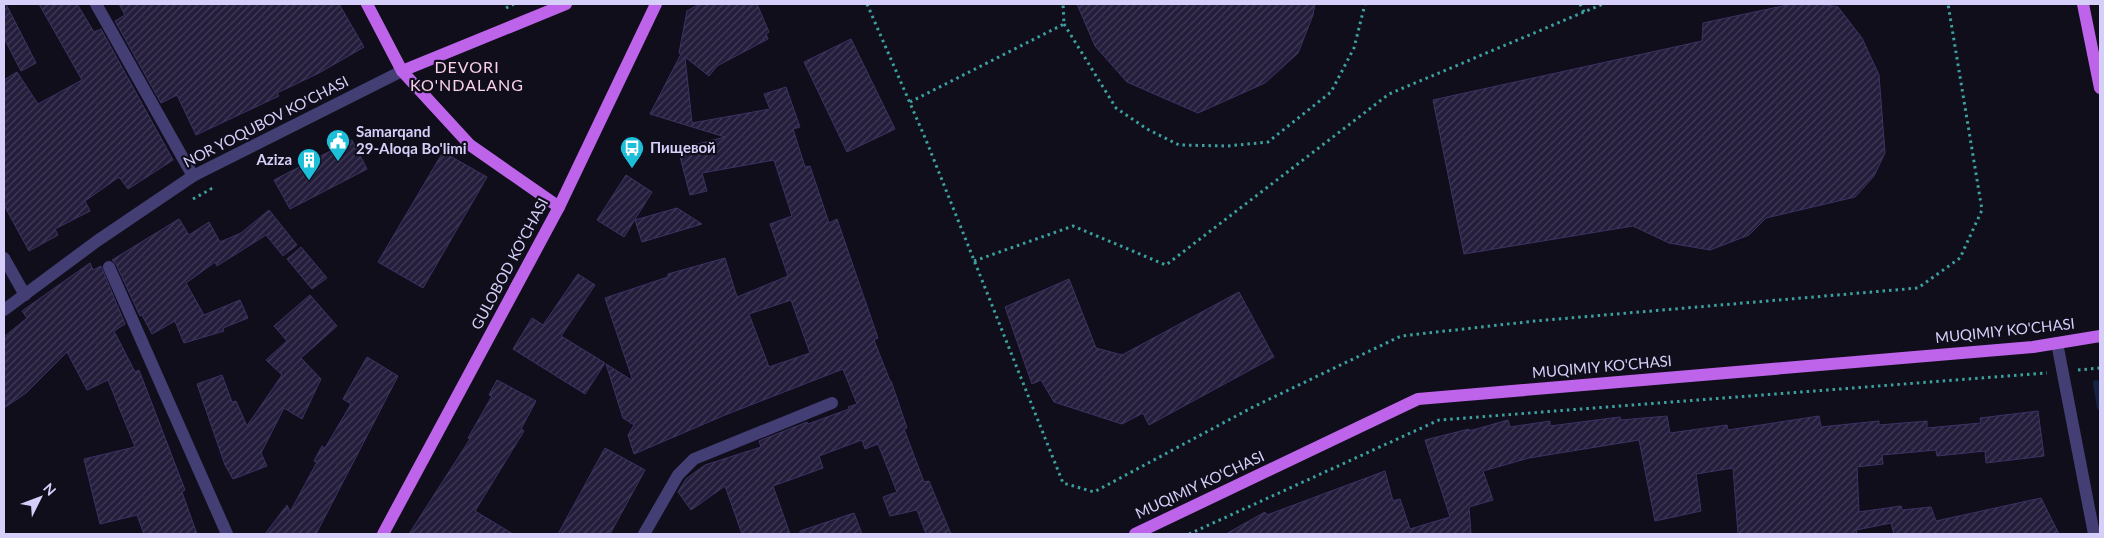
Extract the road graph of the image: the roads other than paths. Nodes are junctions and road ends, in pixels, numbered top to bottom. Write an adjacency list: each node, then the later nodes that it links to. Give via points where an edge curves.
1 (96, 4): 8 (street)
2 (367, 4): 6 (main road)
3 (566, 4): 6 (main road, NOR YOQUBOV KO'CHASI)
4 (656, 4): 9 (main road, GULOBOD KO'CHASI)
5 (2083, 4): 7 (main road)
6 (402, 71): 8 (street, NOR YOQUBOV KO'CHASI); 9 (main road, via 470,145)
7 (2100, 88)
8 (193, 176): 12 (street, NOR YOQUBOV KO'CHASI)
9 (559, 207): 18 (main road, GULOBOD KO'CHASI)
10 (4, 258): 12 (street)
11 (109, 268): 17 (street)
12 (25, 295): 13 (street, NOR YOQUBOV KO'CHASI)
13 (4, 310)
14 (2100, 336): 15 (main road, MUQIMIY KO'CHASI)
15 (2057, 343): 20 (main road, MUQIMIY KO'CHASI, via 1418,399); 21 (street)
16 (832, 403): 19 (street, via 694,459 678,475)
17 (227, 534)
18 (383, 534)
19 (644, 534)
20 (1135, 534)
21 (2094, 534)

